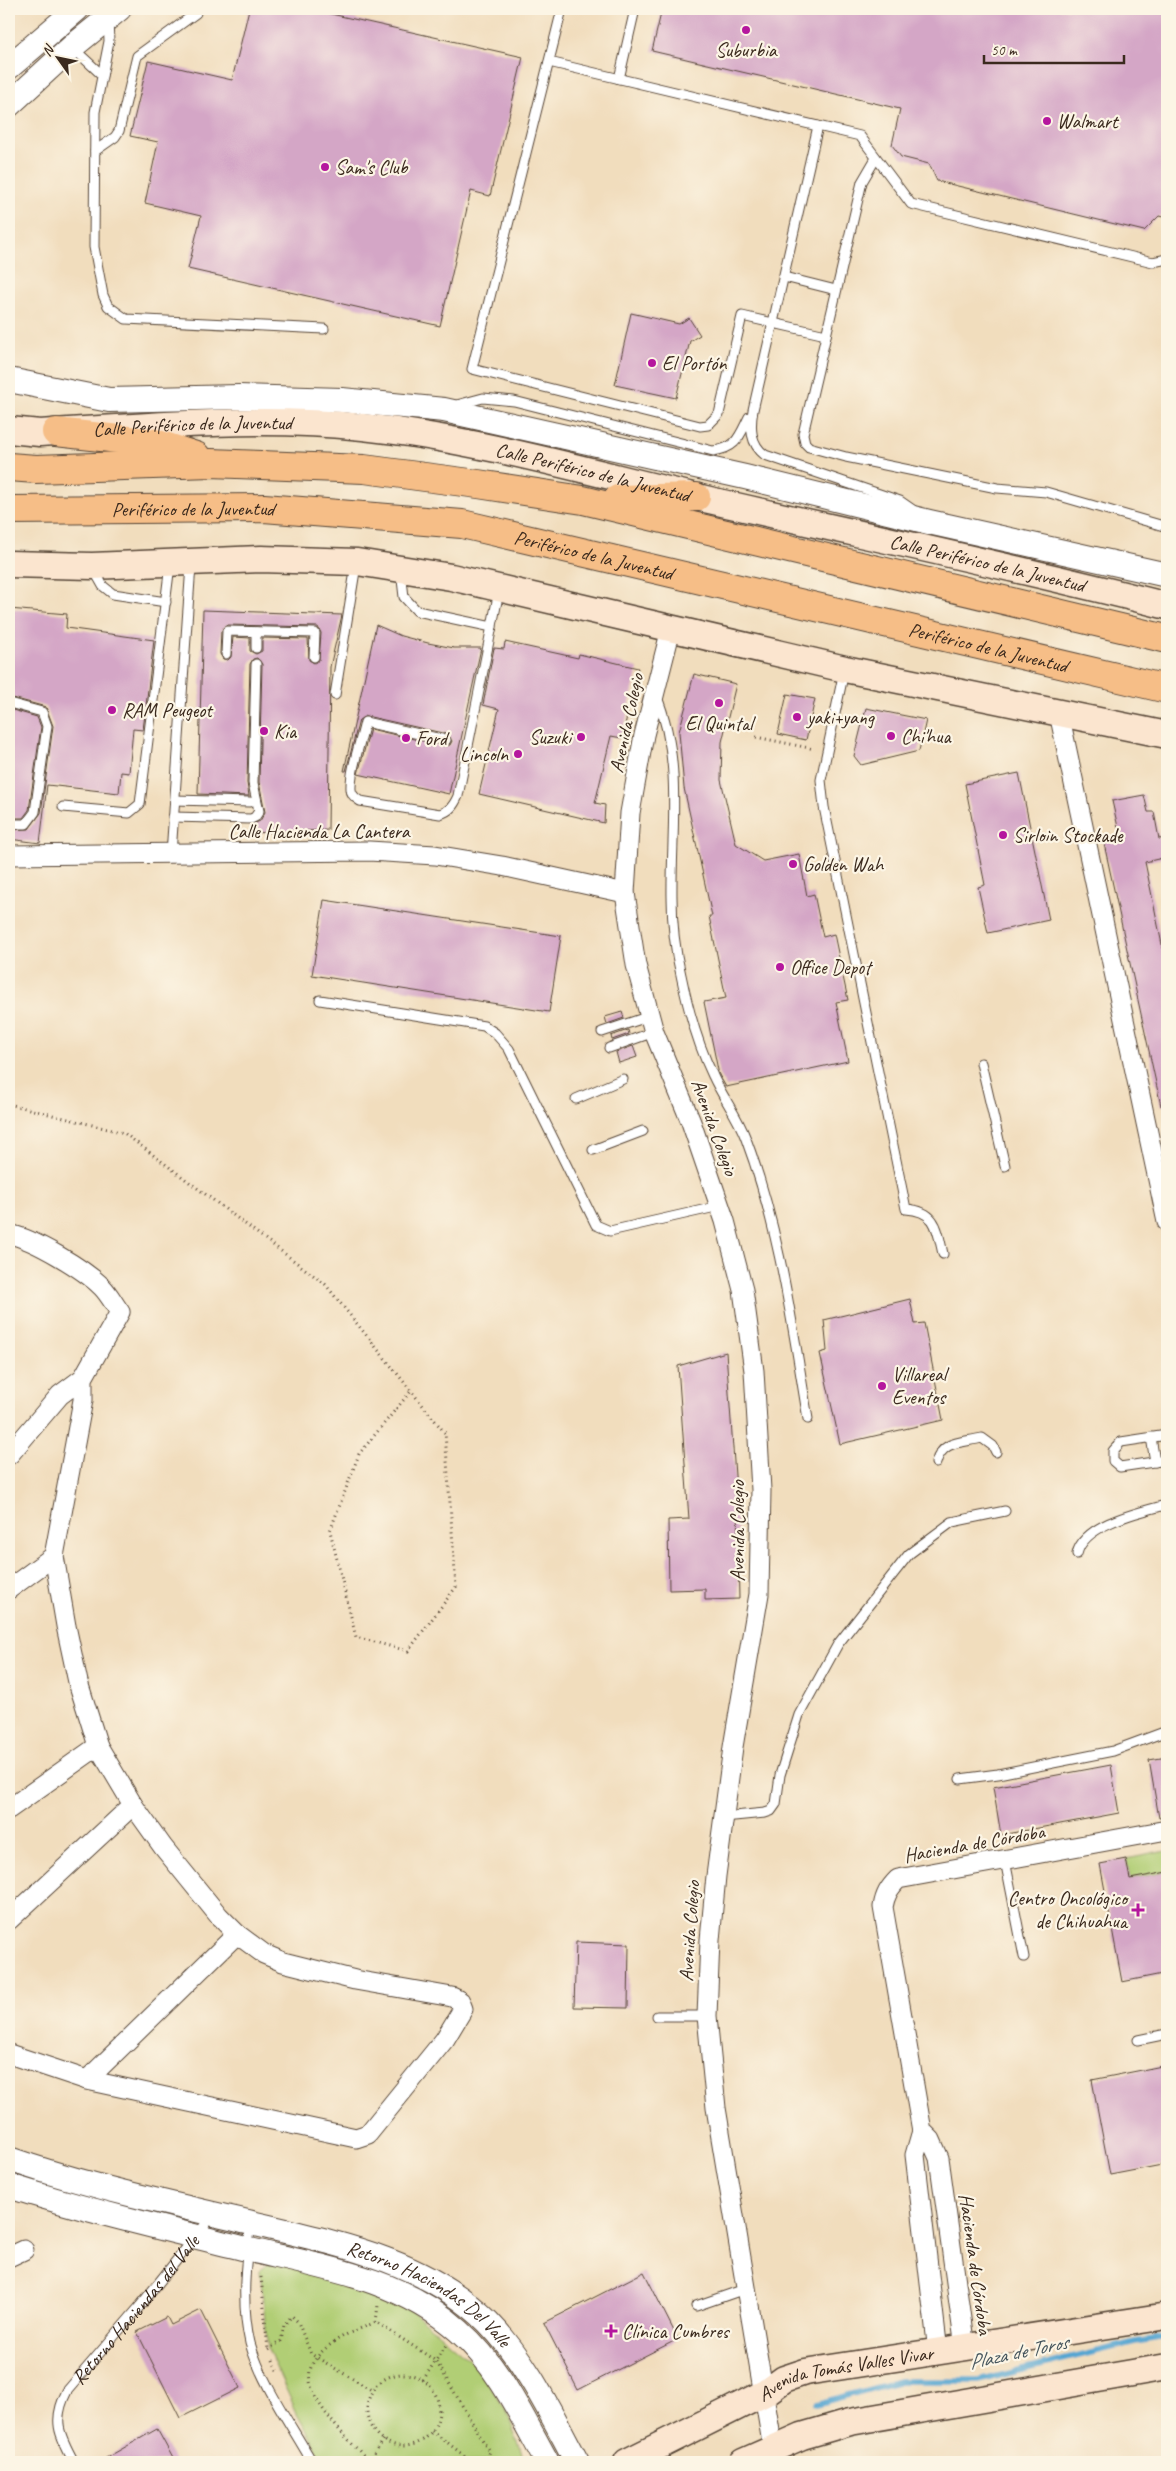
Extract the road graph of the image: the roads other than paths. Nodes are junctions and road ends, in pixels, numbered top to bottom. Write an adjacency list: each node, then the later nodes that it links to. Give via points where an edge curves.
1 (77, 9): 6 (street)
2 (562, 9): 7 (lane)
3 (634, 9): 10 (lane)
4 (111, 11): 6 (street); 9 (lane)
5 (196, 13): 13 (lane, via 137,56 119,131)
6 (64, 35): 8 (street); 9 (lane); 11 (street)
7 (549, 62): 10 (lane); 18 (lane, via 472,369 700,426 708,425 719,414 742,316)
8 (9, 67)
9 (102, 75): 13 (lane, via 96,112)
10 (618, 78): 12 (lane)
11 (9, 105)
12 (818, 126): 14 (lane, via 860,136); 16 (lane)
13 (95, 151): 19 (lane, via 94,247 103,295 108,306 118,314 126,319)
14 (876, 158): 15 (lane, via 911,204 1153,262); 17 (lane, via 862,182)
15 (1167, 260)
16 (784, 277): 17 (lane); 18 (lane)
17 (836, 290): 20 (lane)
18 (773, 323): 20 (lane); 23 (lane)
19 (324, 329)
20 (826, 335): 34 (lane, via 803,434 809,447 997,488 1046,492)
21 (9, 380): 22 (street, via 109,400 239,397 342,400)
22 (444, 410): 23 (lane, via 472,399 514,401 713,451 727,449 733,444); 28 (street)
23 (752, 410): 33 (lane, via 754,442 765,455 900,501)
24 (9, 430): 25 (main road, Calle Periférico de la Juventud)
25 (56, 432): 26 (highway, via 155,443); 29 (main road, Calle Periférico de la Juventud, via 276,421 363,427 473,443)
26 (211, 462): 27 (highway); 30 (highway, via 364,469)
27 (9, 467)
28 (744, 477): 31 (street); 33 (street)
29 (696, 497): 30 (highway); 31 (main road, Calle Periférico de la Juventud)
30 (583, 500): 47 (highway)
31 (737, 506): 43 (main road, Calle Periférico de la Juventud, via 1076,582)
32 (9, 510): 53 (highway, Periférico de la Juventud, via 264,508 462,524)
33 (929, 522): 40 (street)
34 (1167, 527)
35 (356, 562): 36 (main road, via 261,559); 39 (main road); 55 (lane)
36 (181, 563): 38 (main road); 42 (lane); 60 (lane)
37 (9, 564): 38 (main road)
38 (92, 566): 42 (lane, via 103,586 112,594)
39 (401, 570): 41 (main road); 44 (lane, via 404,597 416,611)
40 (1167, 575)
41 (500, 588): 44 (lane); 45 (main road)
42 (166, 602): 62 (lane, via 140,804 129,813)
43 (1167, 606)
44 (492, 627): 59 (lane, via 458,796 448,812 440,814 360,801 354,796 351,789 353,773 365,722)
45 (671, 629): 52 (main road); 54 (street, Avenida Colegio)
46 (256, 632): 48 (lane); 49 (lane, via 227,631); 50 (lane, via 315,634)
47 (1167, 638)
48 (256, 648)
49 (226, 654)
50 (314, 657)
51 (256, 664): 63 (lane, via 253,783 259,811 251,819)
52 (845, 669): 57 (main road); 81 (lane, via 821,780 824,807 906,1209 920,1210 934,1222)
53 (1167, 689)
54 (655, 692): 67 (street, Avenida Colegio, via 630,813); 83 (lane, via 670,738 674,827 672,898 681,978 713,1075 738,1120 763,1190 786,1282)
55 (335, 695)
56 (9, 703): 64 (lane, via 42,712 47,726 35,812 26,824)
57 (1059, 713): 58 (main road); 79 (street)
58 (1167, 735)
59 (446, 740)
60 (175, 800): 61 (lane); 63 (lane)
61 (250, 802)
62 (63, 807)
63 (173, 817): 65 (lane)
64 (9, 824)
65 (171, 854): 66 (street, Calle Hacienda La Cantera); 67 (street, Calle Hacienda La Cantera, via 369,851 435,855)
66 (9, 855)
67 (625, 893): 69 (street, Avenida Colegio, via 636,965)
68 (320, 1000): 78 (lane, via 484,1026 496,1033 509,1049 599,1227 610,1231)
69 (652, 1024): 70 (lane); 71 (lane); 78 (street, Avenida Colegio)
70 (602, 1032)
71 (609, 1048)
72 (981, 1063): 77 (lane)
73 (623, 1080): 74 (lane)
74 (576, 1099)
75 (643, 1131): 76 (lane)
76 (593, 1150)
77 (1005, 1166)
78 (720, 1206): 101 (street, Avenida Colegio, via 743,1290 754,1371 761,1490 759,1594)
79 (1167, 1222)
80 (9, 1234): 82 (street, via 75,1267 102,1288 120,1312)
81 (942, 1254)
82 (83, 1378): 87 (street, via 60,1396); 94 (street, via 84,1400)
83 (808, 1419)
84 (1167, 1435): 85 (lane)
85 (1152, 1437): 89 (lane); 89 (lane, via 1121,1442 1113,1451 1113,1461 1120,1467)
86 (996, 1452): 90 (lane, via 982,1438 946,1446)
87 (9, 1454)
88 (1167, 1460): 89 (lane)
89 (1155, 1462)
90 (936, 1463)
91 (1167, 1507): 93 (lane, via 1125,1516 1087,1535 1078,1546)
92 (1005, 1510): 101 (lane, via 952,1522 909,1554 838,1644 799,1715 780,1775 776,1804 765,1813)
93 (1077, 1554)
94 (54, 1556): 95 (street); 97 (street, via 78,1682)
95 (9, 1589)
96 (1167, 1731): 98 (lane, via 1113,1751)
97 (98, 1746): 99 (street); 100 (street)
98 (960, 1779)
99 (133, 1805): 104 (street); 105 (street, via 175,1862)
100 (9, 1808)
101 (724, 1817): 108 (street, Avenida Colegio, via 710,1940)
102 (1167, 1830): 103 (street, Hacienda de Córdoba)
103 (1005, 1860): 106 (lane); 113 (street, Hacienda de Córdoba, via 898,1879 884,1898)
104 (9, 1920)
105 (237, 1934): 112 (street); 112 (street, via 264,1954 283,1962 355,1980 452,1997 460,2001 462,2009 444,2039 368,2134 356,2138)
106 (1024, 1957)
107 (657, 2016): 108 (lane)
108 (707, 2016): 120 (street, Avenida Colegio, via 712,2080)
109 (1167, 2034): 110 (lane)
110 (1138, 2040)
111 (9, 2054): 112 (street)
112 (87, 2080)
113 (922, 2131): 123 (street, Hacienda de Córdoba, via 931,2140 939,2158); 124 (street, Hacienda de Córdoba, via 915,2155)
114 (9, 2159): 116 (street, Retorno Haciendas Del Valle)
115 (9, 2186): 118 (street, Retorno Haciendas Del Valle, via 107,2214)
116 (213, 2214): 117 (street, Retorno Haciendas Del Valle); 118 (lane, Retorno Haciendas del Valle)
117 (251, 2223): 119 (lane); 132 (street, Retorno Haciendas Del Valle, via 380,2257 430,2281 462,2302 486,2321 517,2357)
118 (198, 2235): 119 (street, Retorno Haciendas Del Valle); 127 (lane, Retorno Haciendas del Valle, via 78,2377)
119 (247, 2249): 130 (lane, via 244,2306 251,2344 265,2378); 131 (street, Retorno Haciendas del Valle, via 391,2288 439,2315 480,2351)
120 (745, 2288): 121 (lane); 126 (street, Avenida Colegio)
121 (696, 2306)
122 (1167, 2316): 123 (main road, Avenida Tomás Valles Vivar)
123 (965, 2348): 124 (main road, Avenida Tomás Valles Vivar)
124 (938, 2352): 126 (main road, Avenida Tomás Valles Vivar, via 818,2369 784,2380)
125 (1167, 2367): 128 (main road, via 869,2418 824,2429)
126 (765, 2394): 128 (street, Avenida Colegio); 133 (main road, Avenida Tomás Valles Vivar)
127 (60, 2404): 129 (lane, Retorno Haciendas Del Valle, via 57,2418 60,2433)
128 (773, 2449): 134 (main road)
129 (74, 2462)
130 (312, 2462)
131 (547, 2462)
132 (577, 2462)
133 (627, 2462)
134 (743, 2462)

